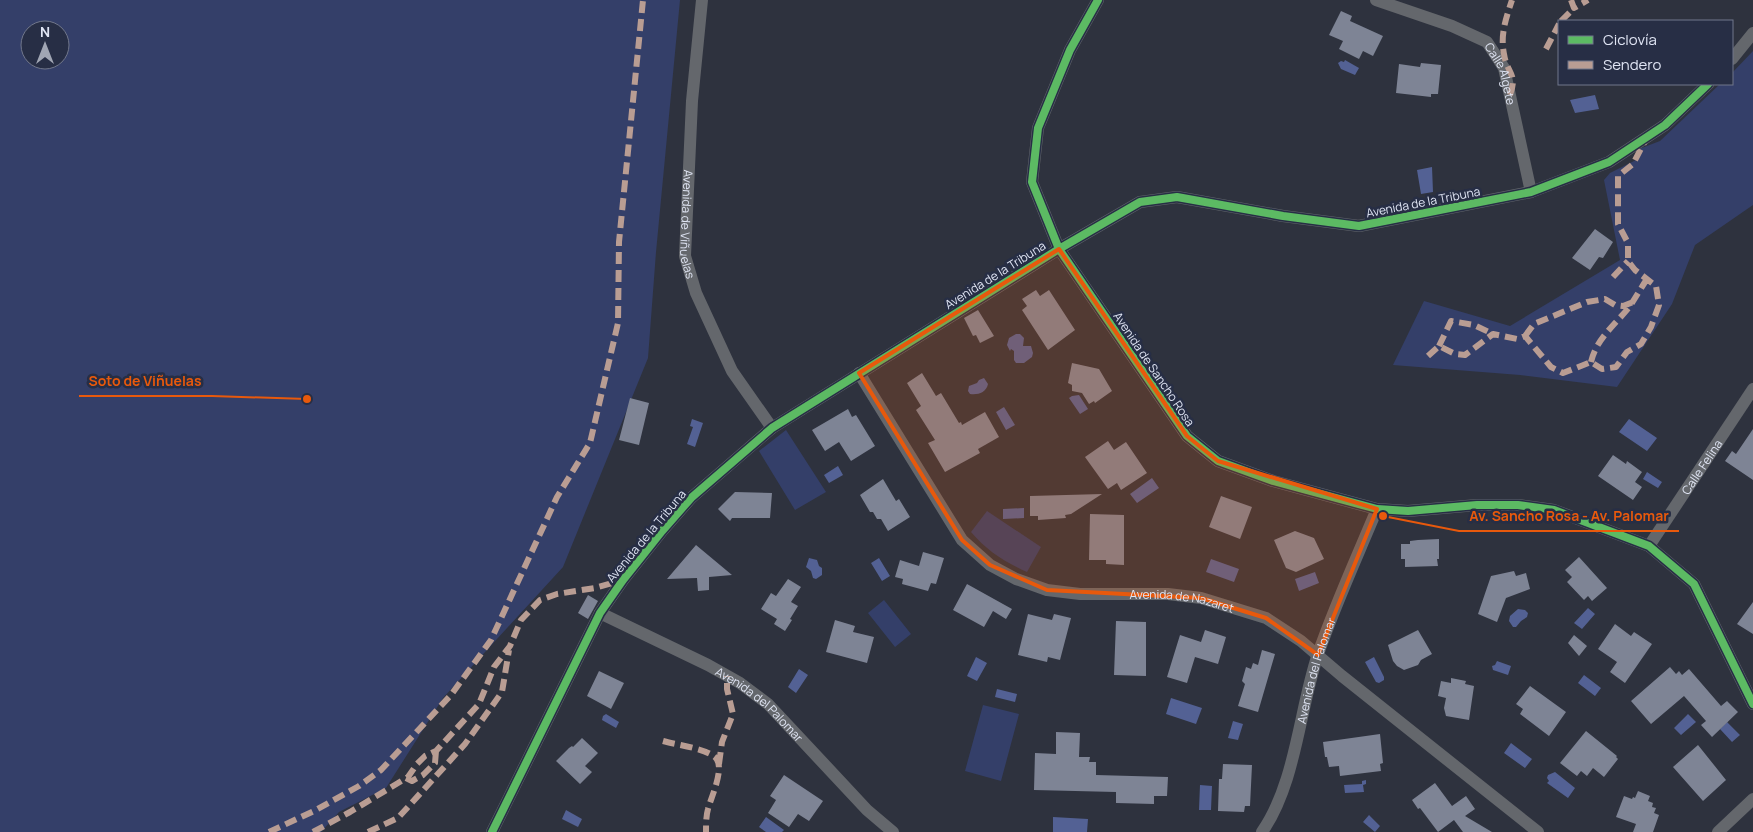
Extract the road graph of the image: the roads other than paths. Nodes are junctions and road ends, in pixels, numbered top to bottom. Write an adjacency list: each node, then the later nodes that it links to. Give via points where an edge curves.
1 (702, 0): 11 (street, Avenida de Viñuelas, via 692,101 685,256 696,293 732,371)
2 (1098, 0): 8 (street, Avenida de Sancho Rosa, via 1070,50 1038,128 1032,182)
3 (1376, 0): 7 (street, Calle Algete, via 1452,26 1487,42 1504,68)
4 (1753, 33): 5 (street)
5 (1733, 58)
6 (1707, 85): 7 (street, Avenida de la Tribuna, via 1665,125 1609,162)
7 (1531, 192): 8 (street, Avenida de la Tribuna, via 1359,226 1168,198 1140,202)
8 (1059, 249): 9 (street, Avenida de la Tribuna); 12 (street, Avenida de Sancho Rosa, via 1187,436 1218,461 1273,481)
9 (859, 373): 11 (street, Avenida de la Tribuna); 15 (street, Avenida de Nazaret, via 962,540 990,564 1047,590 1201,598 1266,618)
10 (1753, 388): 13 (street, Calle Felina)
11 (772, 428): 14 (street, Avenida de la Tribuna, via 691,498 628,573)
12 (1377, 509): 13 (street, Avenida de Sancho Rosa, via 1408,511 1518,505 1554,510); 15 (street, Avenida del Palomar)
13 (1649, 546): 16 (street, Avenida de Sancho Rosa, via 1694,584)
14 (600, 613): 18 (street, Avenida de la Tribuna); 19 (street, Avenida del Palomar, via 740,683 768,704 867,810)
15 (1318, 655): 20 (street, Avenida del Palomar, via 1282,792); 21 (street, Avenida de Nazaret)
16 (1753, 704)
17 (1753, 799): 22 (street)
18 (492, 832)
19 (893, 832)
20 (1262, 832)
21 (1538, 832)
22 (1718, 832)

